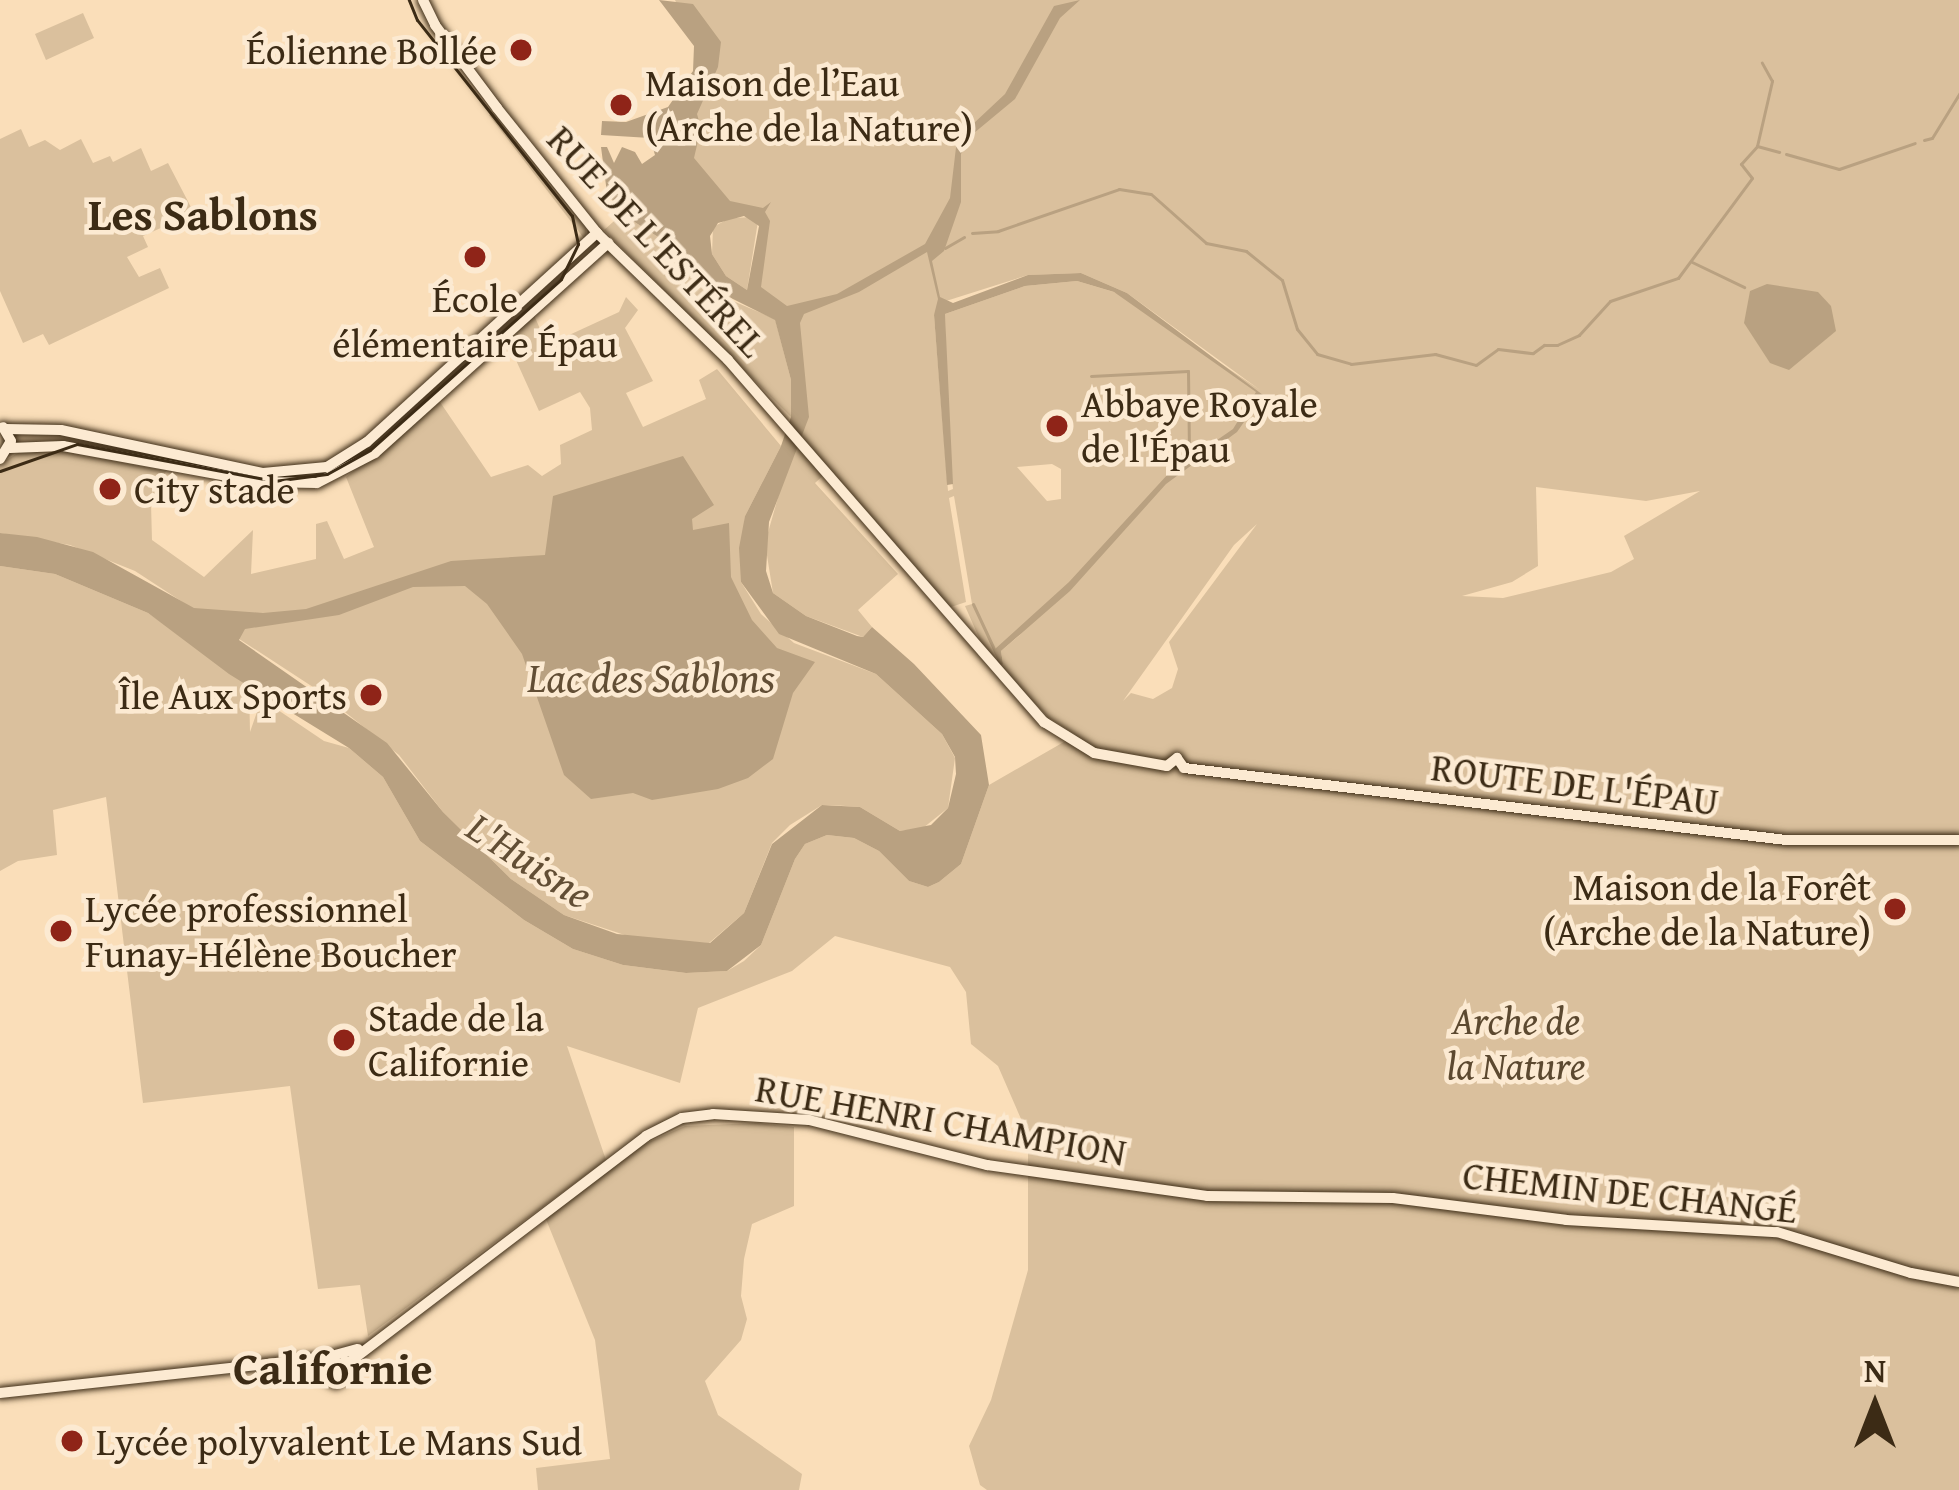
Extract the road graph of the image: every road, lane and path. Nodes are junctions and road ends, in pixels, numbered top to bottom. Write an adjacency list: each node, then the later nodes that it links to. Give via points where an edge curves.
1 (423, 0): 2 (street, RUE DE L'ESTÉREL, via 496,108)
2 (598, 233): 3 (street, RUE DE L'ESTÉREL); 4 (street, via 367,442 327,466 263,473 61,430)
3 (608, 243): 5 (street, via 375,453 316,483 259,482 63,446); 7 (street, RUE DE L'ESTÉREL, via 766,403 1044,722 1094,753)
4 (3, 427): 5 (street)
5 (10, 448): 6 (street)
6 (0, 459)
7 (1167, 766): 8 (street, ROUTE DE L'ÉPAU, via 1174,776 1184,768 1786,840)
8 (1959, 840)
9 (1433, 1202): 10 (street, CHEMIN DE CHANGÉ, via 1566,1220 1777,1232); 11 (street, RUE HENRI CHAMPION, via 1207,1196 987,1165 809,1120 696,1116 646,1136 367,1345)
10 (1959, 1282)
11 (336, 1359): 12 (street, RUE HENRI CHAMPION); 13 (street); 13 (street, via 346,1376 337,1383)
12 (290, 1360): 13 (street, RUE HENRI CHAMPION); 14 (street, RUE HENRI CHAMPION)
13 (319, 1371)
14 (0, 1393)

